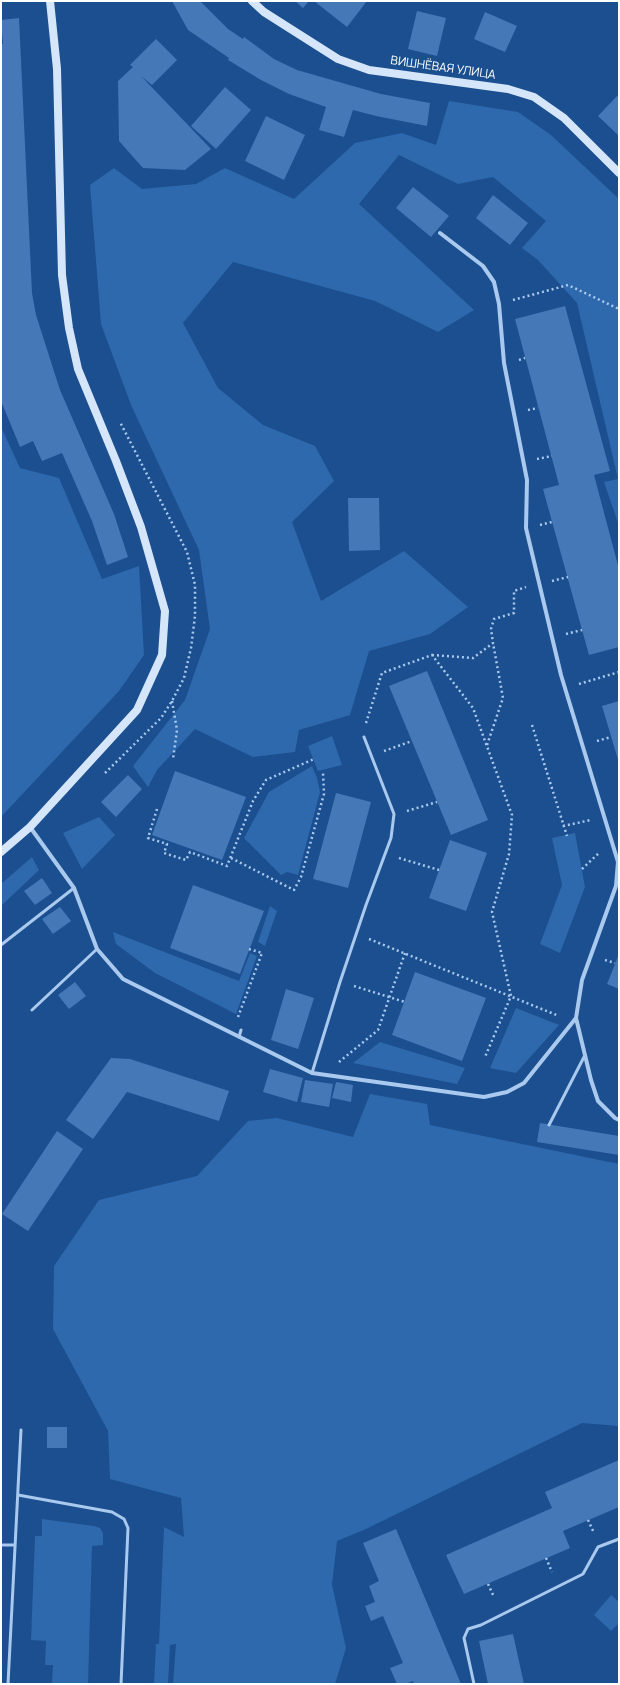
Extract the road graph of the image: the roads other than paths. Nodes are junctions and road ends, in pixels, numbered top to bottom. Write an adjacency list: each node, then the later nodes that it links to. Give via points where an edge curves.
1 (50, 1): 6 (street, via 57,69 62,275 69,328 78,369 141,527 165,611 162,656 137,710)
2 (252, 1): 3 (street, ВИШНЁВАЯ УЛИЦА, via 264,12 338,59 369,70 508,89 534,97 564,118)
3 (619, 173)
4 (440, 233): 12 (street, via 483,266 494,282 499,304 504,363 527,480 526,528 553,643 618,862 616,886 582,980)
5 (364, 737): 16 (lane, via 394,814 391,838 356,934)
6 (30, 827): 7 (street); 8 (street)
7 (1, 852)
8 (74, 888): 9 (lane); 10 (street)
9 (1, 945)
10 (97, 949): 11 (lane); 14 (street, via 123,979)
11 (32, 1010)
12 (574, 1019): 15 (street); 16 (street, via 524,1083 507,1092 484,1097)
13 (241, 1030): 14 (lane)
14 (239, 1036): 16 (street)
15 (585, 1055): 17 (street, via 598,1101); 18 (lane)
16 (312, 1073)
17 (619, 1120)
18 (549, 1125)
19 (21, 1430): 20 (lane)
20 (18, 1495): 23 (lane); 25 (lane, via 112,1512 124,1519 128,1528)
21 (619, 1539): 26 (lane, via 598,1547 583,1574 551,1592 468,1630 464,1638)
22 (1, 1545): 23 (lane)
23 (15, 1546): 24 (lane)
24 (8, 1684)
25 (121, 1684)
26 (474, 1684)

